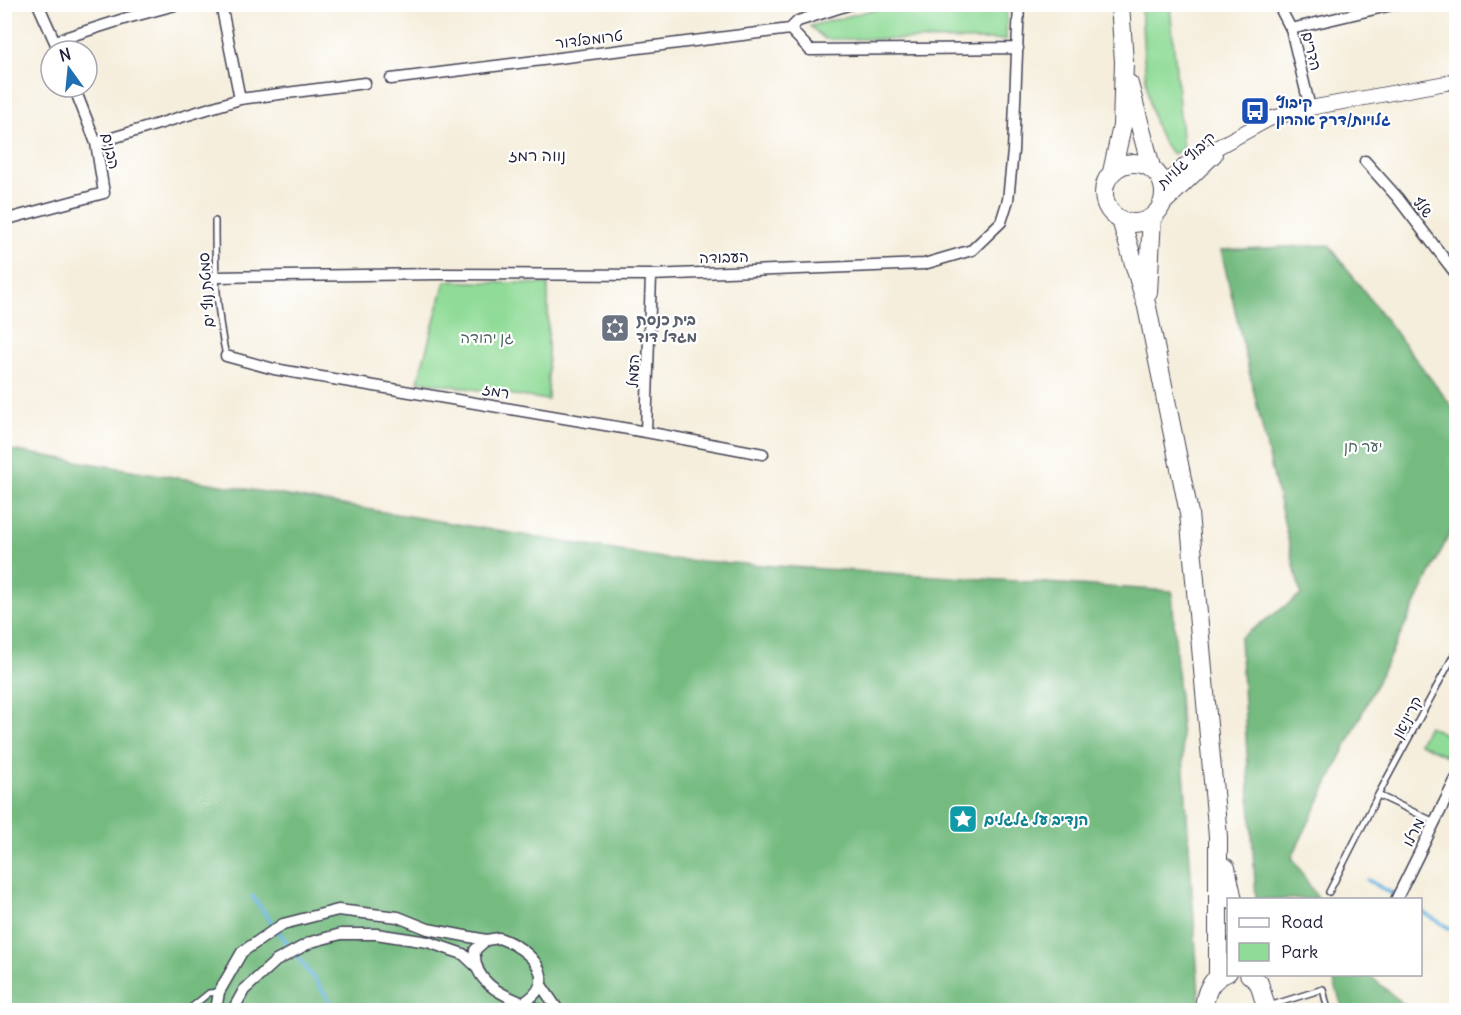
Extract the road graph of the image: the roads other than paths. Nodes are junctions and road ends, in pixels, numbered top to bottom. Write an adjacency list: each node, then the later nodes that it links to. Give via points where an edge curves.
1 (38, 4): 11 (street)
2 (179, 4): 12 (street, via 127,18)
3 (221, 4): 19 (street)
4 (851, 4): 9 (street, טרומפלדור, via 798,21)
5 (1019, 4): 13 (street, העבודה)
6 (1120, 4): 14 (main road)
7 (1278, 4): 10 (street, הדרים)
8 (1396, 4): 10 (street)
9 (790, 29): 13 (street, via 810,50); 15 (street, טרומפלדור)
10 (1291, 29): 20 (street, הדרים)
11 (54, 39)
12 (74, 39)
13 (1018, 48): 32 (street, העבודה, via 1008,200 1001,222 972,250 924,264)
14 (1124, 62): 24 (main road); 25 (main road, via 1122,126)
15 (391, 79)
16 (1456, 79): 20 (street, קיבוץ גלויות)
17 (365, 83): 19 (street)
18 (79, 99): 22 (street, הבנים)
19 (240, 99): 22 (street)
20 (1310, 108): 21 (street, קיבוץ גלויות, via 1269,119)
21 (1234, 138): 26 (street, קיבוץ גלויות, via 1185,165); 27 (street, קיבוץ גלויות)
22 (96, 143): 28 (street, הבנים, via 104,193)
23 (1365, 161): 31 (street, שלף)
24 (1151, 167): 25 (main road, via 1130,163); 26 (main road)
25 (1112, 172): 29 (main road, via 1104,186 1105,202)
26 (1164, 185): 27 (main road, via 1165,196)
27 (1157, 212): 29 (main road, via 1137,223); 34 (main road)
28 (4, 220)
29 (1121, 220): 34 (main road)
30 (215, 221): 33 (lane, סמטת נוף ים)
31 (1455, 268)
32 (651, 275): 33 (street, העבודה); 36 (street, העמל)
33 (215, 277): 35 (lane, סמטת נוף ים)
34 (1147, 307): 42 (main road, via 1189,513)
35 (226, 356): 36 (street, רמז, via 274,369)
36 (646, 432): 37 (street, רמז)
37 (763, 454)
38 (1456, 651): 40 (lane, קריניאן)
39 (1456, 778): 41 (street, מרלו)
40 (1378, 795): 41 (lane); 43 (lane, קריניאן)
41 (1435, 822): 45 (street, מרלו)
42 (1218, 837): 44 (main road); 48 (main road)
43 (1329, 892)
44 (1233, 898)
45 (1397, 898)
46 (486, 940): 47 (street, via 475,950); 50 (street, via 499,938 526,951 540,972); 51 (street, via 428,929 398,917 338,910 274,928 242,952)
47 (477, 966): 52 (street, via 496,991); 56 (street, via 463,954 428,942 376,934 341,934 311,942 276,961 244,990)
48 (1223, 974): 59 (main road, via 1207,993)
49 (1250, 976): 53 (main road, via 1259,983)
50 (541, 985): 52 (street); 58 (street)
51 (219, 992): 54 (lane, via 209,993); 55 (street)
52 (523, 1003): 57 (street)
53 (1267, 1009): 60 (lane, via 1323,988)
54 (188, 1011)
55 (216, 1011)
56 (233, 1011)
57 (540, 1011)
58 (558, 1011)
59 (1204, 1011)
60 (1328, 1011)

